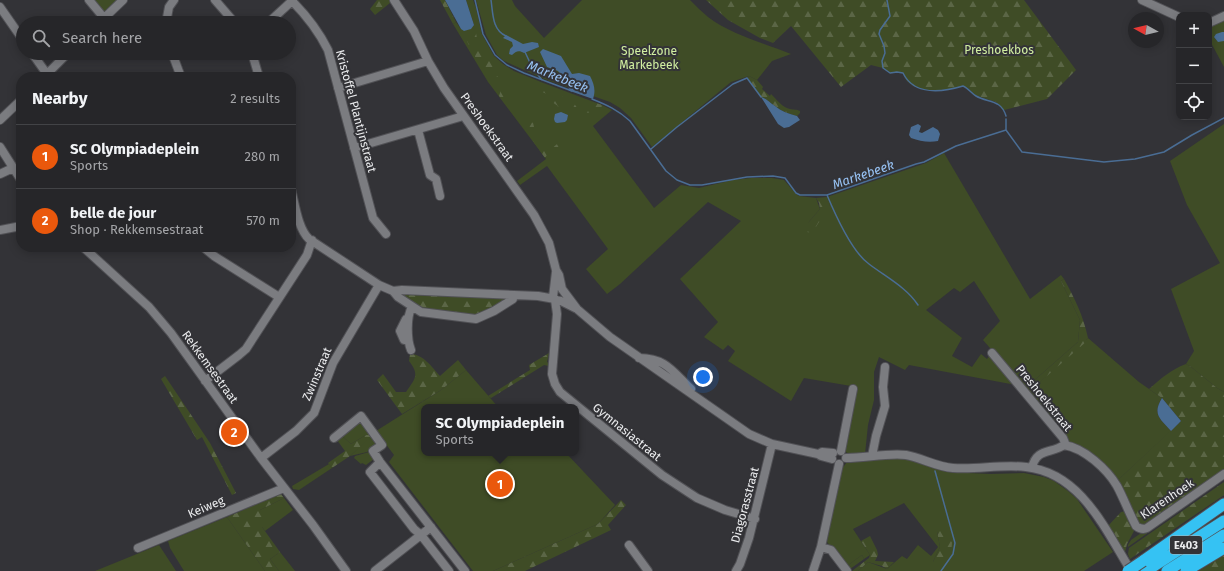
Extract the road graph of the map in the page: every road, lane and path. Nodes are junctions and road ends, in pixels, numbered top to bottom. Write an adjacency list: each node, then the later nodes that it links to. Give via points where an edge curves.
1 (89, 0): 9 (street)
2 (123, 0): 10 (street)
3 (174, 0): 11 (street)
4 (215, 0): 12 (street)
5 (293, 0): 13 (street); 27 (street, Kristoffel Plantijnstraat, via 321,36 328,50)
6 (394, 0): 22 (street, Preshoekstraat, via 414,31)
7 (1142, 0): 14 (street)
8 (0, 7): 17 (street)
9 (99, 16)
10 (106, 16)
11 (167, 16)
12 (229, 16)
13 (276, 16)
14 (1176, 16)
15 (1224, 16): 16 (street)
16 (1212, 22)
17 (16, 30)
18 (36, 60): 23 (street)
19 (61, 60): 24 (street)
20 (175, 60): 25 (street)
21 (254, 60): 26 (street)
22 (428, 61): 27 (street); 29 (street, Preshoekstraat)
23 (44, 72)
24 (50, 72)
25 (179, 72)
26 (257, 72)
27 (338, 88): 33 (street, Kristoffel Plantijnstraat)
28 (16, 105): 30 (street)
29 (463, 116): 31 (street); 48 (street, Preshoekstraat, via 534,215 549,243 559,275)
30 (0, 120)
31 (418, 130): 33 (street); 37 (street, via 430,175 436,180)
32 (0, 147): 34 (street)
33 (354, 148): 41 (street, Kristoffel Plantijnstraat, via 373,218)
34 (13, 168): 35 (street); 36 (street)
35 (16, 172)
36 (0, 174)
37 (440, 196)
38 (296, 206): 42 (street, via 305,235)
39 (16, 227): 40 (street)
40 (0, 230)
41 (386, 234)
42 (312, 240): 45 (street); 49 (street, via 307,255)
43 (89, 252): 54 (street, Rekkemsestraat, via 158,317)
44 (209, 252): 49 (street)
45 (379, 285): 46 (street); 63 (street, Zwinstraat, via 333,363 314,413)
46 (393, 291): 47 (street); 50 (street)
47 (513, 295): 48 (street); 50 (street, via 513,299 507,303 476,319 421,312)
48 (558, 296): 56 (street, Gymnasiastraat, via 560,307 557,314 552,374 560,392); 59 (street, via 610,337 705,404 749,434)
49 (279, 298): 54 (street, via 246,349)
50 (412, 307): 51 (street, via 408,319 408,340)
51 (411, 350)
52 (992, 353): 60 (street, Preshoekstraat, via 1063,438)
53 (885, 367): 62 (street, via 884,406)
54 (205, 381): 63 (street, Rekkemsestraat)
55 (853, 389): 61 (street)
56 (575, 404)
57 (579, 407): 69 (street, Gymnasiastraat, via 662,475 697,498 724,510)
58 (334, 438): 64 (street, via 361,416 382,445 373,451)
59 (772, 444): 61 (street, via 818,454 822,452); 69 (street, Diagorasstraat)
60 (1064, 445): 65 (street, Preshoekstraat, via 1040,454); 66 (street, Klarenhoek, via 1079,450 1103,469 1116,485 1136,526 1144,529)
61 (838, 455): 62 (street); 75 (street, via 834,463 839,464)
62 (872, 456): 65 (street, via 905,455 952,468)
63 (262, 458): 67 (street, Rekkemsestraat)
64 (380, 462): 71 (street); 72 (street, via 370,472)
65 (1032, 468): 87 (street, via 1056,476 1078,492 1115,545)
66 (1224, 474)
67 (284, 488): 76 (street, Keiweg); 79 (street, Rekkemsestraat)
68 (1224, 504): 78 (highway)
69 (755, 519): 84 (street, Diagorasstraat)
70 (1224, 521): 78 (highway, E403)
71 (431, 527): 72 (street); 82 (street)
72 (421, 535): 80 (street); 81 (street)
73 (1224, 535): 88 (highway, E403)
74 (629, 545): 83 (street)
75 (822, 547): 85 (street); 86 (street, via 831,550)
76 (138, 548)
77 (1224, 548): 89 (highway)
78 (1146, 567): 87 (highway, bridge)
79 (346, 571)
80 (375, 571)
81 (449, 571)
82 (465, 571)
83 (648, 571)
84 (736, 571)
85 (813, 571)
86 (847, 571)
87 (1129, 571)
88 (1167, 571)
89 (1186, 571)

